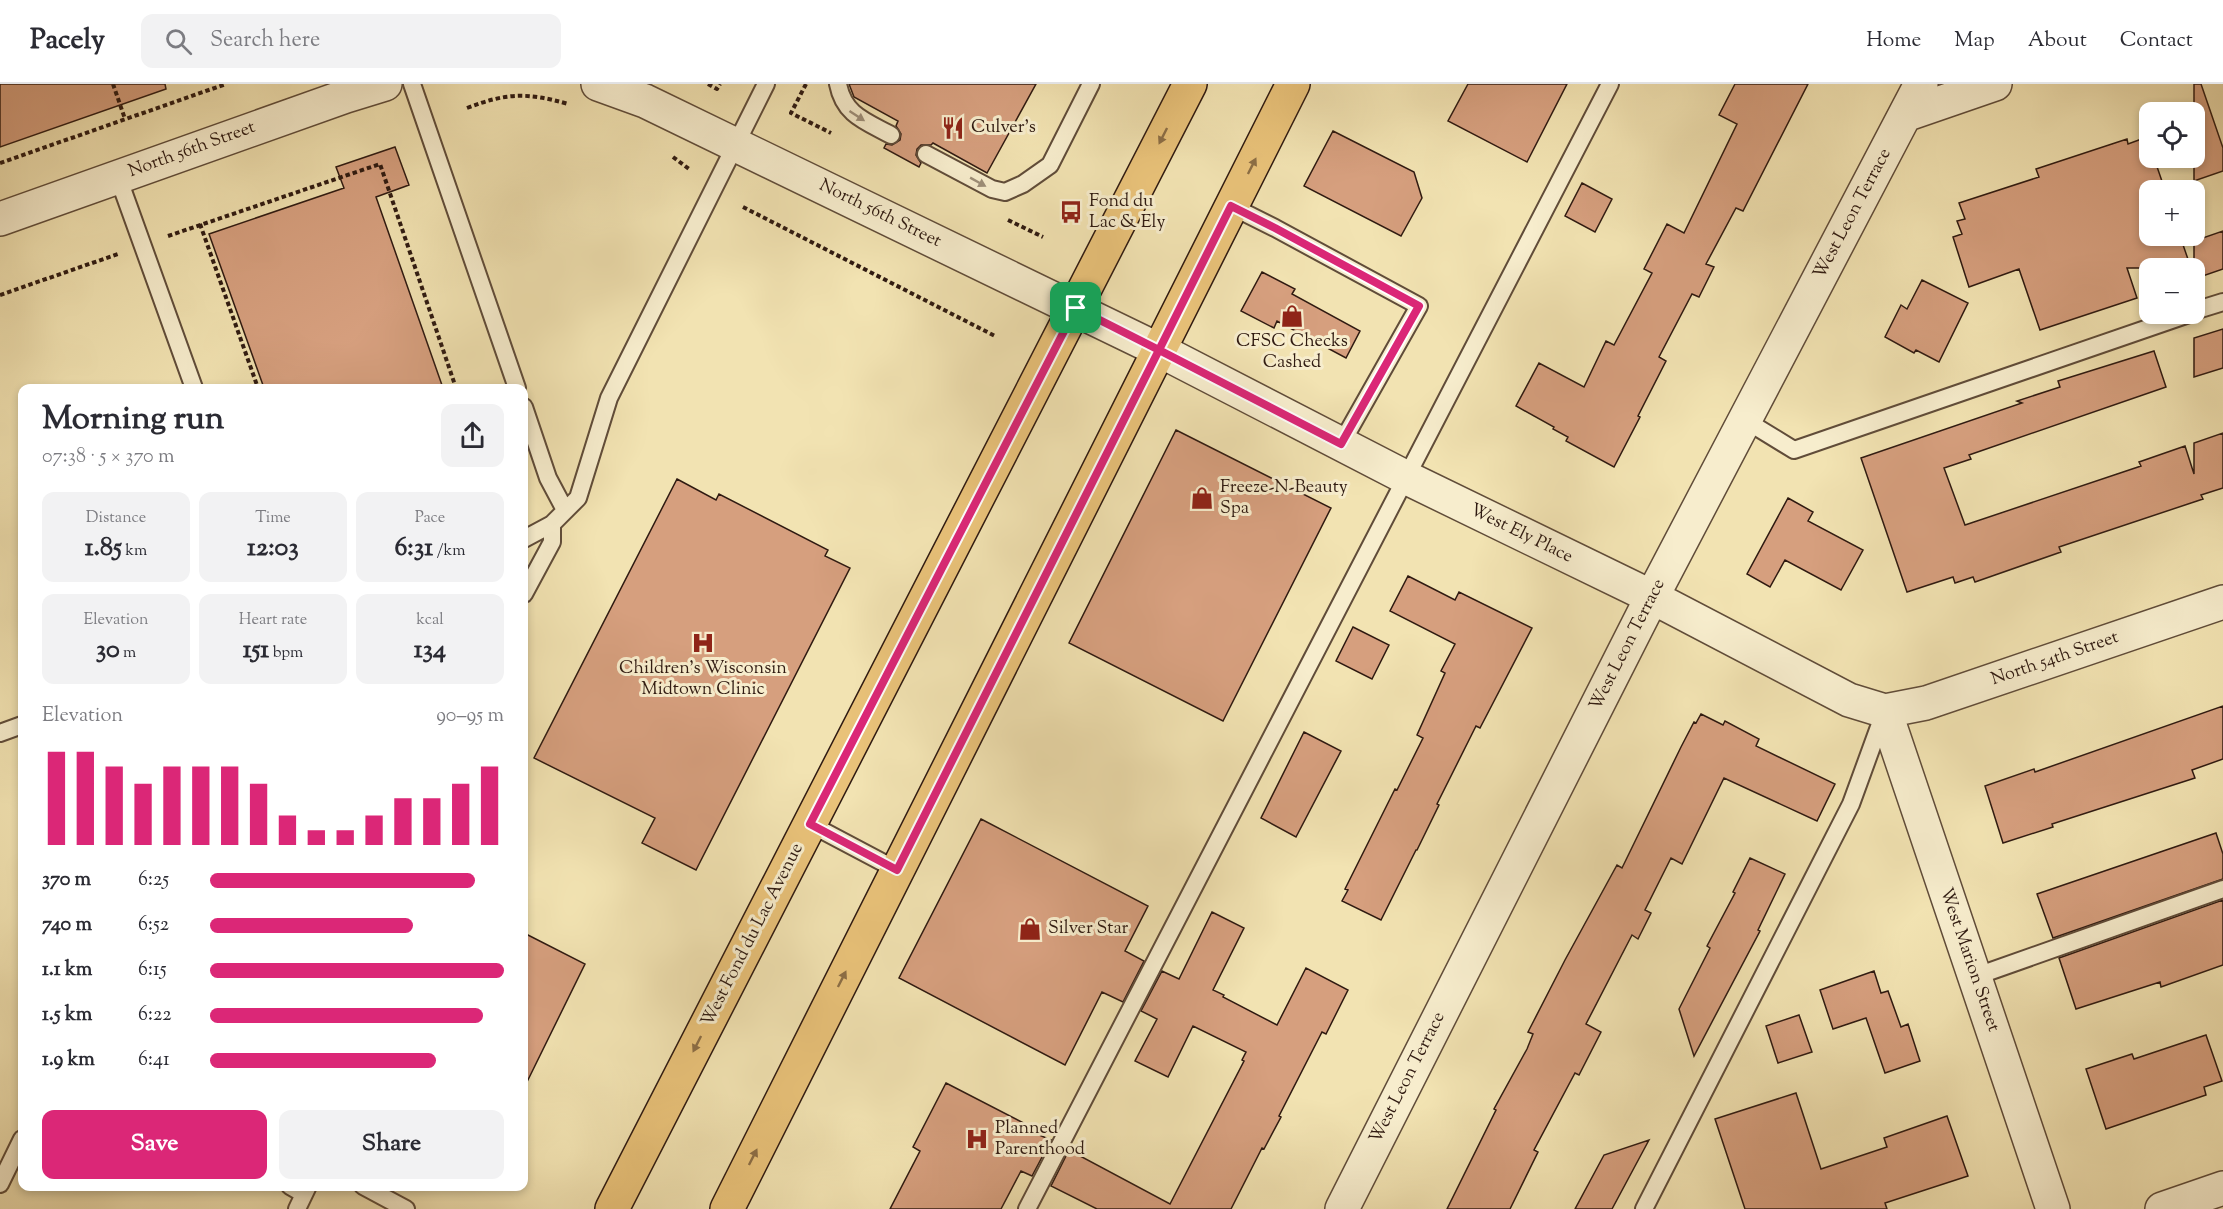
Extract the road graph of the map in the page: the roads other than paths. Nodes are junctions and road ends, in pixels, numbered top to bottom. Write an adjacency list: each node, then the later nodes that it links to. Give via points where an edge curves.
1 (385, 84): 16 (street, North 56th Street)
2 (412, 84): 25 (lane)
3 (598, 84): 14 (street, North 56th Street, via 645,101)
4 (766, 84): 14 (lane)
5 (838, 84): 13 (lane, one-way to 13, via 847,109)
6 (1090, 84): 15 (lane, one-way to 6, via 1005,192 1050,165)
7 (1190, 84): 20 (main road, West Fond du Lac Avenue, one-way to 20)
8 (1293, 84): 17 (main road, one-way to 8)
9 (1610, 84): 29 (lane)
10 (1921, 84): 12 (street, West Leon Terrace)
11 (1995, 84): 12 (street)
12 (1905, 115): 27 (street, West Leon Terrace)
13 (891, 135)
14 (735, 144): 20 (street, North 56th Street); 30 (lane, via 609,398 578,498)
15 (926, 154)
16 (118, 177): 18 (street, North 56th Street); 24 (lane)
17 (1231, 206): 23 (main road); 28 (lane, via 1419,306)
18 (0, 219)
19 (2223, 302): 21 (lane)
20 (1076, 308): 23 (street, North 56th Street); 39 (main road, West Fond du Lac Avenue)
21 (2205, 308)
22 (2159, 324): 27 (lane, via 1794,450)
23 (1159, 350): 28 (street, West Ely Place); 40 (main road)
24 (193, 384)
25 (516, 384)
26 (528, 419): 30 (lane, via 548,478)
27 (1745, 420): 34 (street, West Leon Terrace)
28 (1341, 444): 29 (street, West Ely Place)
29 (1407, 478): 34 (street, West Ely Place); 50 (lane)
30 (565, 510): 31 (lane)
31 (552, 525): 32 (lane); 33 (lane, via 552,542)
32 (528, 536)
33 (528, 587)
34 (1652, 597): 36 (street, West Ely Place, via 1849,700); 51 (street, West Leon Terrace)
35 (2223, 602): 36 (street, North 54th Street, via 1926,703)
36 (1885, 711): 42 (street, West Marion Street); 52 (lane, via 1851,804)
37 (18, 726): 38 (lane)
38 (0, 733)
39 (810, 824): 40 (lane); 48 (main road, West Fond du Lac Avenue, one-way to 48)
40 (897, 870): 49 (main road, one-way to 40)
41 (2223, 889): 42 (lane)
42 (1974, 977): 53 (street, West Marion Street)
43 (18, 1147): 44 (lane)
44 (0, 1184)
45 (2223, 1188): 54 (street)
46 (372, 1191): 47 (lane)
47 (406, 1209)
48 (612, 1209)
49 (727, 1209)
50 (1027, 1209)
51 (1342, 1209)
52 (1644, 1209)
53 (2053, 1209)
54 (2162, 1209)

